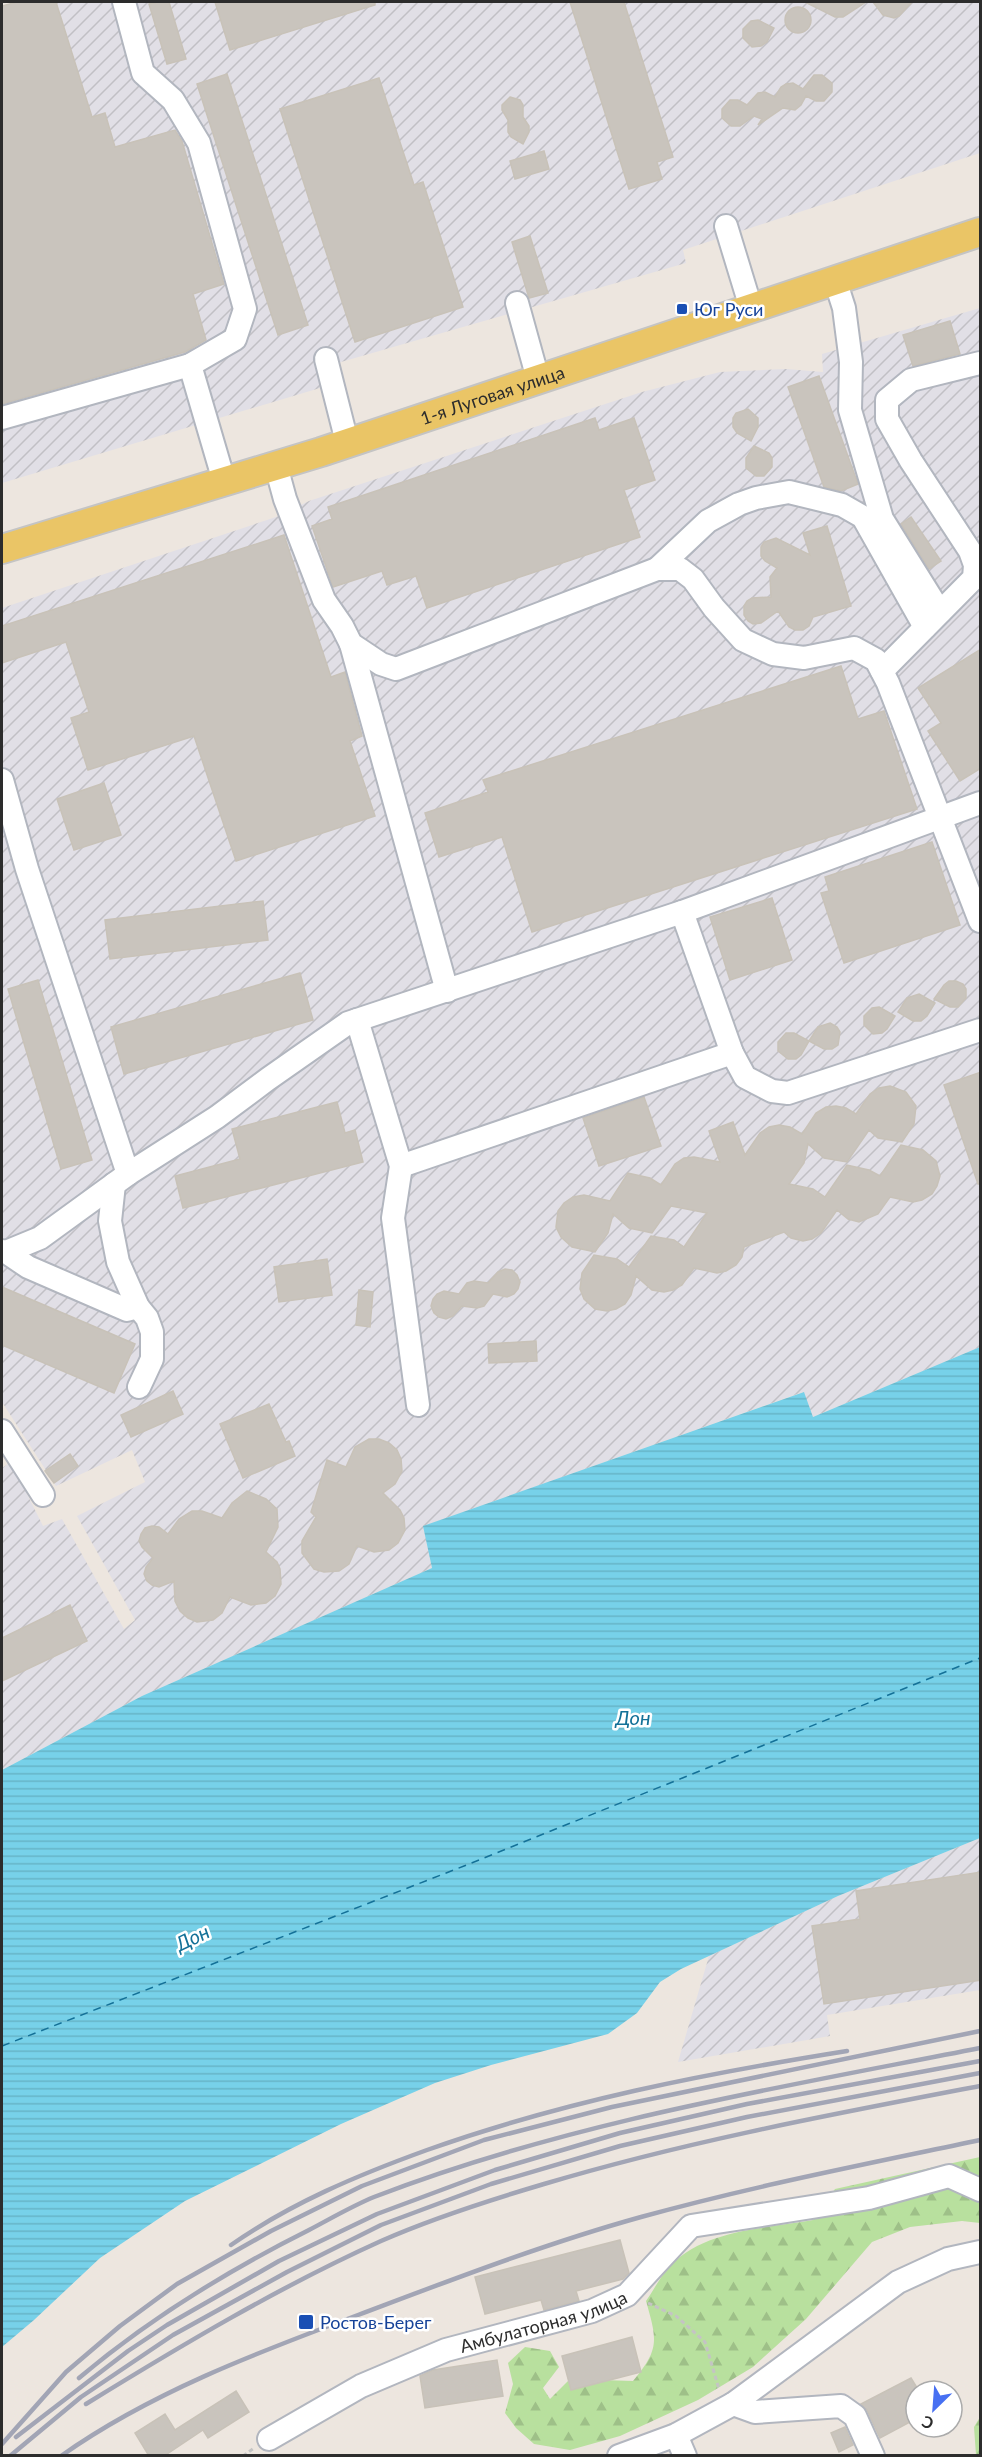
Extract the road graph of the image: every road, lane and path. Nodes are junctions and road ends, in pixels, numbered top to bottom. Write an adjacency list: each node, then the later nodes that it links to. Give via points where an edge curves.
1 (124, 2): 9 (street, via 143,73 173,100 199,143 245,309 235,339)
2 (726, 226): 6 (street)
3 (981, 232): 4 (main road, 1-я Луговая улица)
4 (835, 280): 6 (main road, 1-я Луговая улица); 19 (street, via 844,308 851,362 850,410 882,519)
5 (517, 303): 12 (street)
6 (751, 308): 12 (main road, 1-я Луговая улица)
7 (326, 359): 14 (street)
8 (981, 363): 11 (street)
9 (190, 365): 13 (street); 16 (street)
10 (981, 372): 11 (street)
11 (927, 376): 19 (street, via 911,380 887,400 887,419 975,565 974,578)
12 (538, 379): 14 (main road, 1-я Луговая улица)
13 (2, 418)
14 (347, 442): 15 (main road, 1-я Луговая улица)
15 (276, 466): 16 (main road, 1-я Луговая улица); 20 (street, via 324,600)
16 (224, 481): 17 (main road, 1-я Луговая улица)
17 (2, 549)
18 (657, 569): 19 (street, via 708,521 739,504 789,492 842,505 863,517); 20 (street, via 396,669); 21 (street, via 680,569 693,579 743,640 772,654 804,658 854,648 876,660)
19 (933, 620): 21 (street)
20 (351, 644): 27 (street)
21 (882, 671): 24 (street)
22 (2, 780): 32 (street)
23 (981, 803): 24 (street)
24 (942, 819): 25 (street); 26 (street)
25 (682, 912): 27 (street); 30 (street)
26 (981, 921)
27 (447, 991): 28 (street)
28 (357, 1020): 31 (street); 32 (street)
29 (981, 1030): 30 (street, via 788,1093 772,1091 745,1077)
30 (732, 1053): 31 (street)
31 (401, 1166): 36 (street, via 393,1218)
32 (121, 1179): 33 (street, via 40,1239); 34 (street, via 110,1221 118,1263)
33 (4, 1251): 34 (street, via 28,1268 127,1310)
34 (138, 1307): 35 (street, via 152,1332 152,1359)
35 (139, 1387)
36 (418, 1405)
37 (2, 1431): 38 (street)
38 (43, 1495)
39 (981, 2190): 41 (street, Амбулаторная улица, via 949,2176 869,2198 691,2226)
40 (981, 2252): 42 (street, via 948,2259 898,2282)
41 (627, 2295): 42 (path, via 676,2316 705,2342); 44 (street, Амбулаторная улица, via 592,2311 446,2350 361,2386)
42 (729, 2406): 43 (street); 47 (street, via 755,2412 841,2406 855,2415)
43 (676, 2435): 45 (street); 46 (street)
44 (269, 2439)
45 (619, 2456)
46 (685, 2456)
47 (873, 2456)

